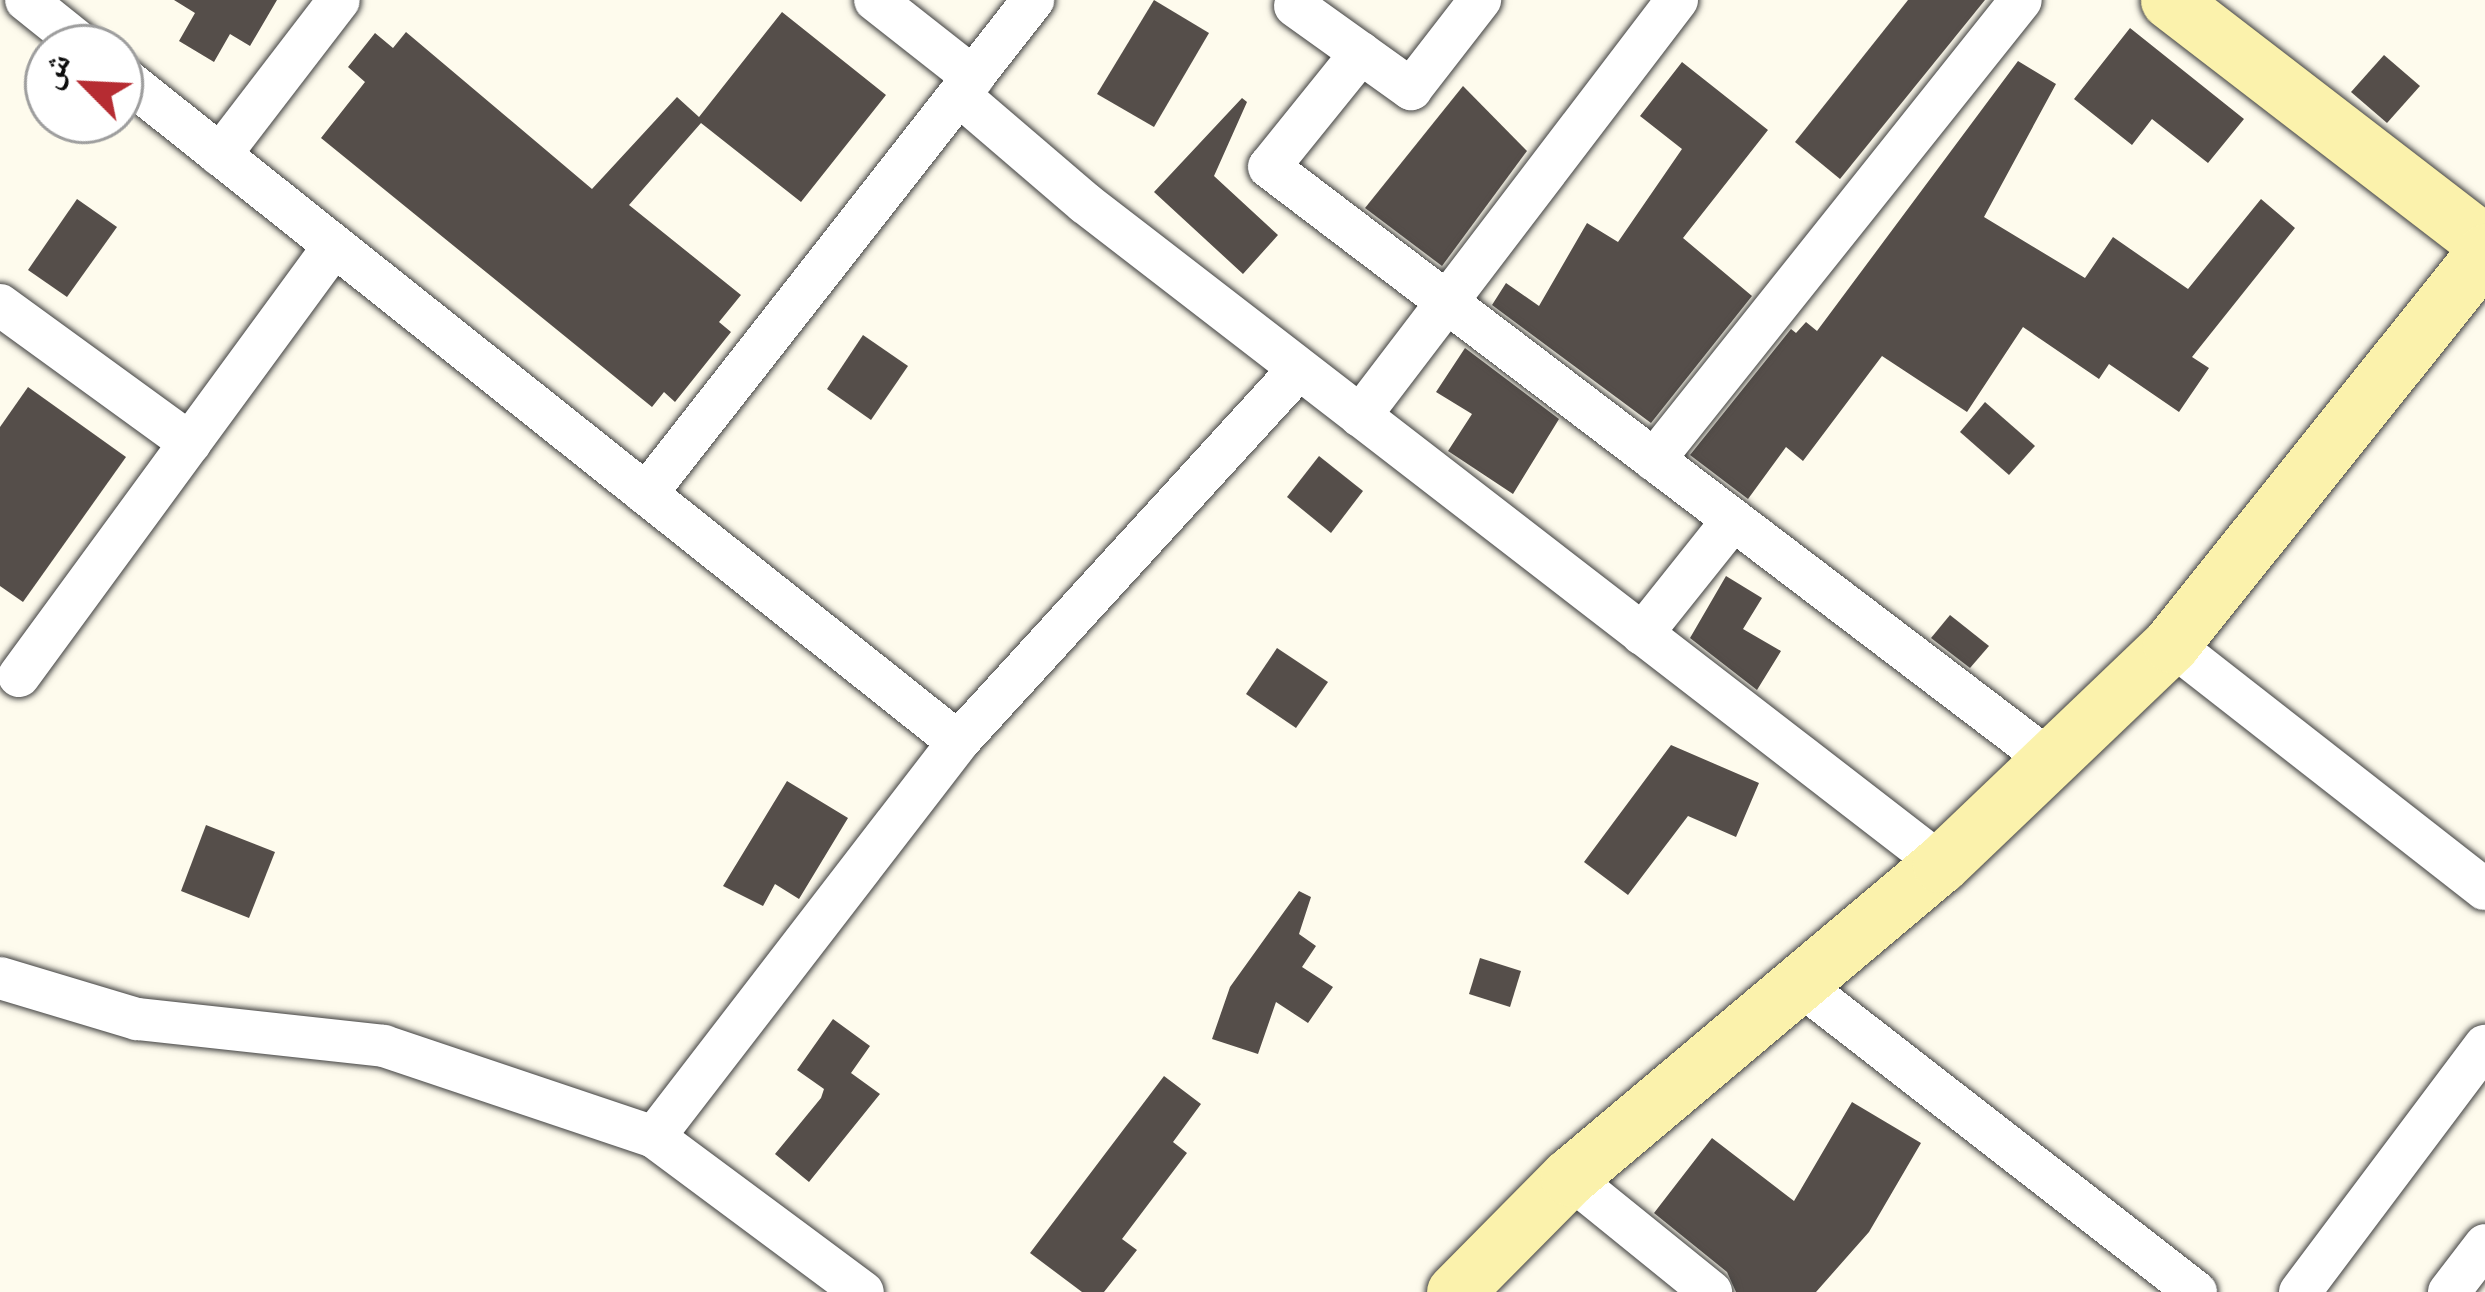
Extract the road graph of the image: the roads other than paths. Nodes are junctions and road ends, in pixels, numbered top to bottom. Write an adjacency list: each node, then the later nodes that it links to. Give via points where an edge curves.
1 (8, 0): 11 (street)
2 (26, 0): 12 (street)
3 (339, 0): 16 (street)
4 (874, 0): 14 (street)
5 (1033, 0): 14 (street)
6 (1480, 0): 13 (street, via 1411,89)
7 (1677, 0): 19 (street)
8 (2020, 0): 24 (street)
9 (2169, 0): 18 (street)
10 (1295, 6): 13 (street)
11 (0, 11)
12 (56, 24)
13 (1361, 53): 19 (street, via 1269,167)
14 (966, 86): 21 (street); 25 (street)
15 (144, 94): 16 (street)
16 (220, 154): 17 (street)
17 (334, 246): 23 (street); 25 (street)
18 (2485, 247): 28 (street)
19 (1447, 302): 22 (street); 24 (street)
20 (0, 305): 23 (street)
21 (1299, 369): 22 (street); 30 (street)
22 (1360, 416): 27 (street)
23 (190, 443): 29 (street)
24 (1654, 460): 26 (street)
25 (646, 494): 30 (street)
26 (1733, 520): 27 (street); 31 (street)
27 (1642, 634): 32 (street)
28 (2171, 644): 31 (street); 33 (street)
29 (19, 676)
30 (958, 742): 37 (street)
31 (2052, 762): 32 (street)
32 (1941, 864): 35 (street)
33 (2485, 889)
34 (0, 978): 37 (street, via 137,1019 384,1046)
35 (1798, 983): 38 (street); 40 (street)
36 (2485, 1046): 44 (street)
37 (654, 1137): 41 (street)
38 (1569, 1178): 42 (street); 43 (street)
39 (2485, 1245): 45 (street)
40 (2172, 1285)
41 (863, 1292)
42 (1455, 1292)
43 (1711, 1292)
44 (2300, 1292)
45 (2449, 1292)

